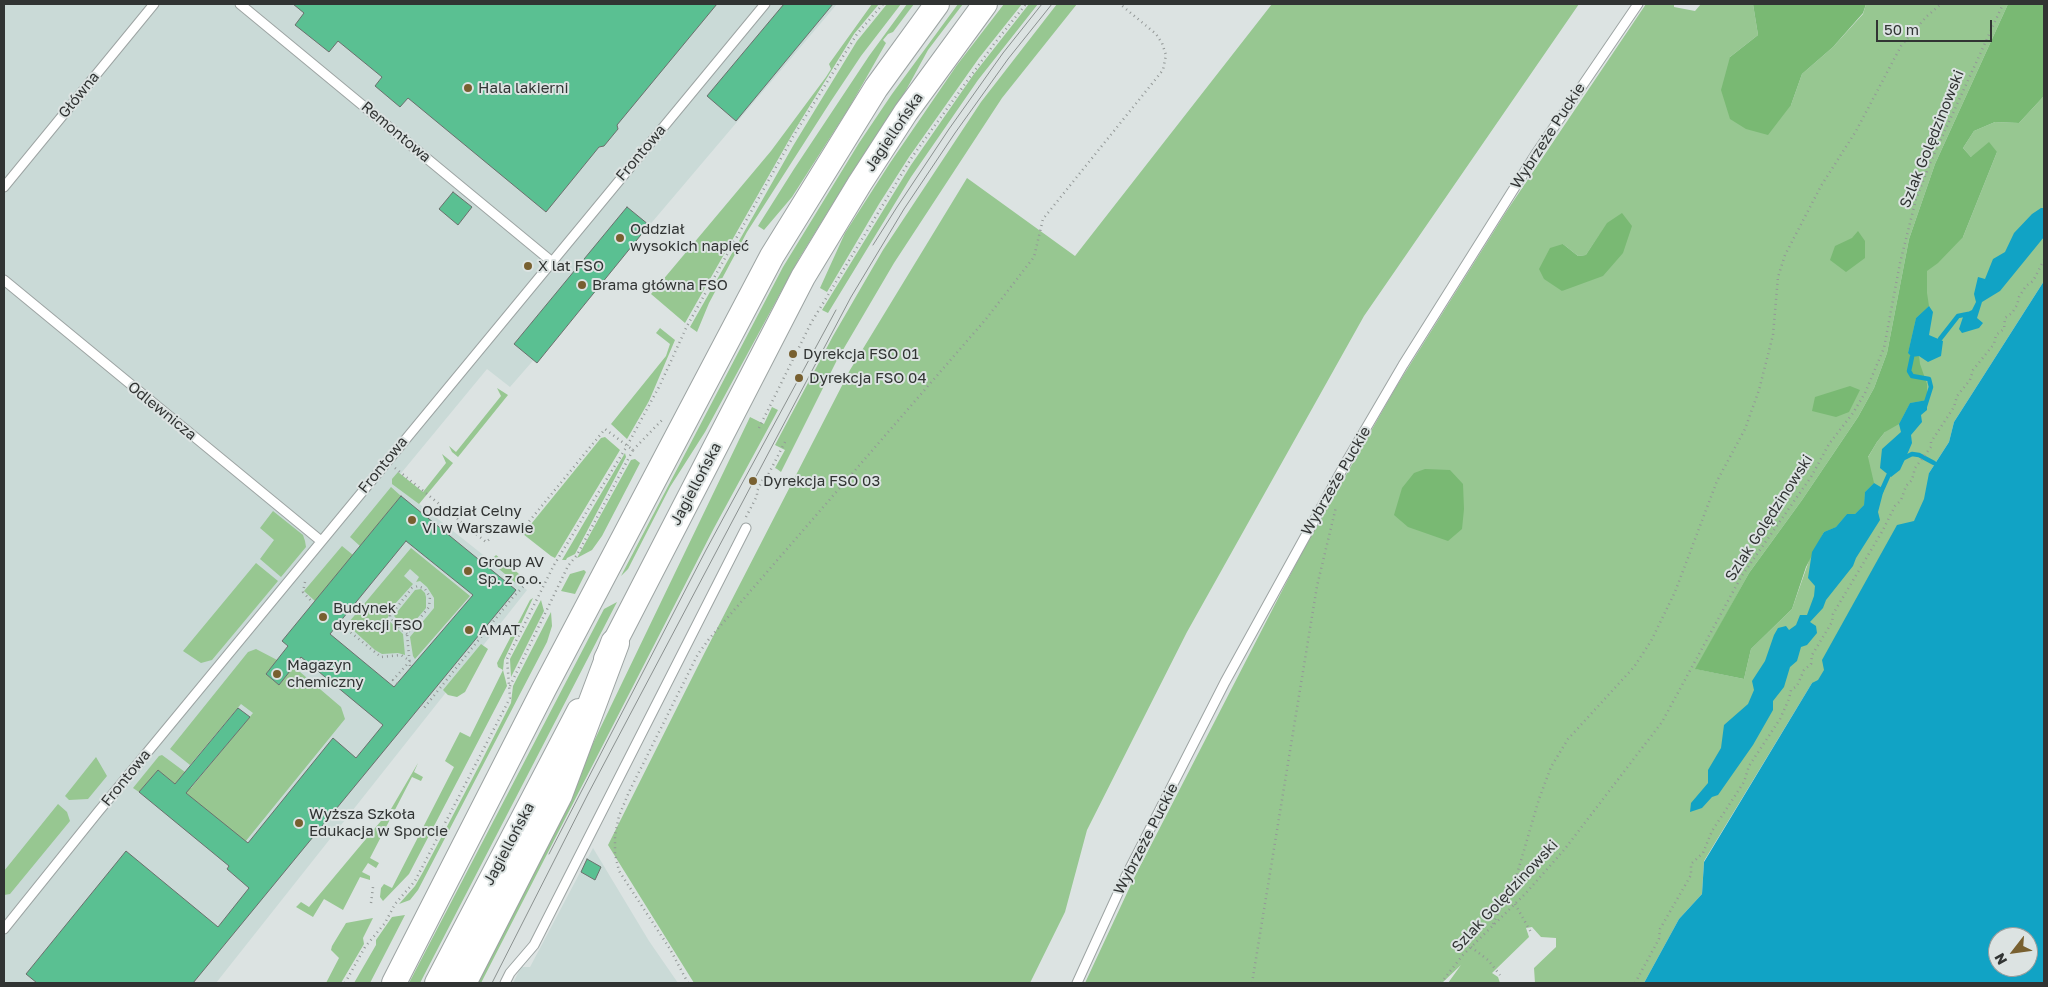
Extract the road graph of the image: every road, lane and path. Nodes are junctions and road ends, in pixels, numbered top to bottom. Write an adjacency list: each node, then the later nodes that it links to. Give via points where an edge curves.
1 (154, 4): 12 (lane, Główna)
2 (240, 4): 14 (lane, Remontowa)
3 (765, 4): 14 (lane, Frontowa)
4 (883, 4): 19 (path, via 857,34 794,135 687,326)
5 (936, 4): 49 (main road, via 876,88 772,256 573,633)
6 (985, 4): 32 (main road, Jagiellońska, via 906,112 803,277)
7 (1026, 4): 17 (path, via 912,157 811,323)
8 (1120, 4): 53 (path, via 1159,38 1166,55 1163,70 1043,219 1034,257 986,319 698,654 629,792 615,835 619,871 670,949)
9 (1638, 4): 54 (lane, Wybrzeże Puckie, via 1537,152 1403,365 1221,691)
10 (1941, 4): 43 (path, via 1901,46 1785,255 1778,277 1773,335 1759,390 1744,429 1717,481 1675,592 1634,667 1568,739 1550,767 1517,874)
11 (2003, 4): 42 (path, Szlak Golędzinowski, via 1916,199 1884,348 1865,393 1741,577 1662,722 1564,850)
12 (4, 187)
13 (2044, 260): 57 (path, via 2033,282 2026,286 2012,312 2005,318 2004,329 1996,335 1994,344 1972,370 1970,380 1957,396 1931,447 1915,468 1901,500 1833,614 1832,622 1812,654 1811,664 1791,690 1780,719 1712,831 1704,853 1691,864 1691,875 1660,929)
14 (551, 261): 21 (lane, Frontowa)
15 (4, 280): 26 (lane, Odlewnicza)
16 (669, 413): 20 (path)
17 (759, 428)
18 (785, 442): 23 (path, via 757,491 745,520)
19 (627, 446): 20 (path); 24 (path, via 606,429); 37 (path, via 554,565 507,659)
20 (633, 450): 37 (path, via 568,566)
21 (387, 461): 25 (path, via 486,542); 26 (lane, Frontowa)
22 (1337, 505): 55 (path, via 1317,586)
23 (746, 528): 52 (lane, via 534,945)
24 (522, 530)
25 (491, 538)
26 (321, 541): 44 (lane, Frontowa)
27 (534, 576): 38 (path, via 513,597)
28 (305, 582): 29 (path, via 303,592)
29 (313, 603)
30 (339, 623): 33 (path, via 381,657 401,655)
31 (407, 634): 31 (path, via 429,607 430,597 425,589 418,586 412,588 390,616); 33 (path)
32 (615, 643): 50 (main road, Jagiellońska); 51 (highway, via 558,795)
33 (410, 661): 34 (path); 35 (path, via 393,680)
34 (412, 668)
35 (398, 684)
36 (435, 688): 38 (path)
37 (510, 688): 48 (path, via 510,698 415,881 395,904)
38 (438, 691): 39 (path, via 424,708)
39 (421, 705)
40 (374, 887): 41 (path)
41 (371, 903)
42 (1515, 904): 43 (path, Szlak Golędzinowski); 45 (path)
43 (1493, 926): 46 (path, Szlak Golędzinowski)
44 (4, 929)
45 (1532, 934)
46 (1471, 947): 47 (path); 56 (path, Szlak Golędzinowski)
47 (1500, 975)
48 (345, 983)
49 (394, 983)
50 (436, 983)
51 (462, 983)
52 (505, 983)
53 (688, 983)
54 (1077, 983)
55 (1252, 983)
56 (1441, 983)
57 (1635, 983)

